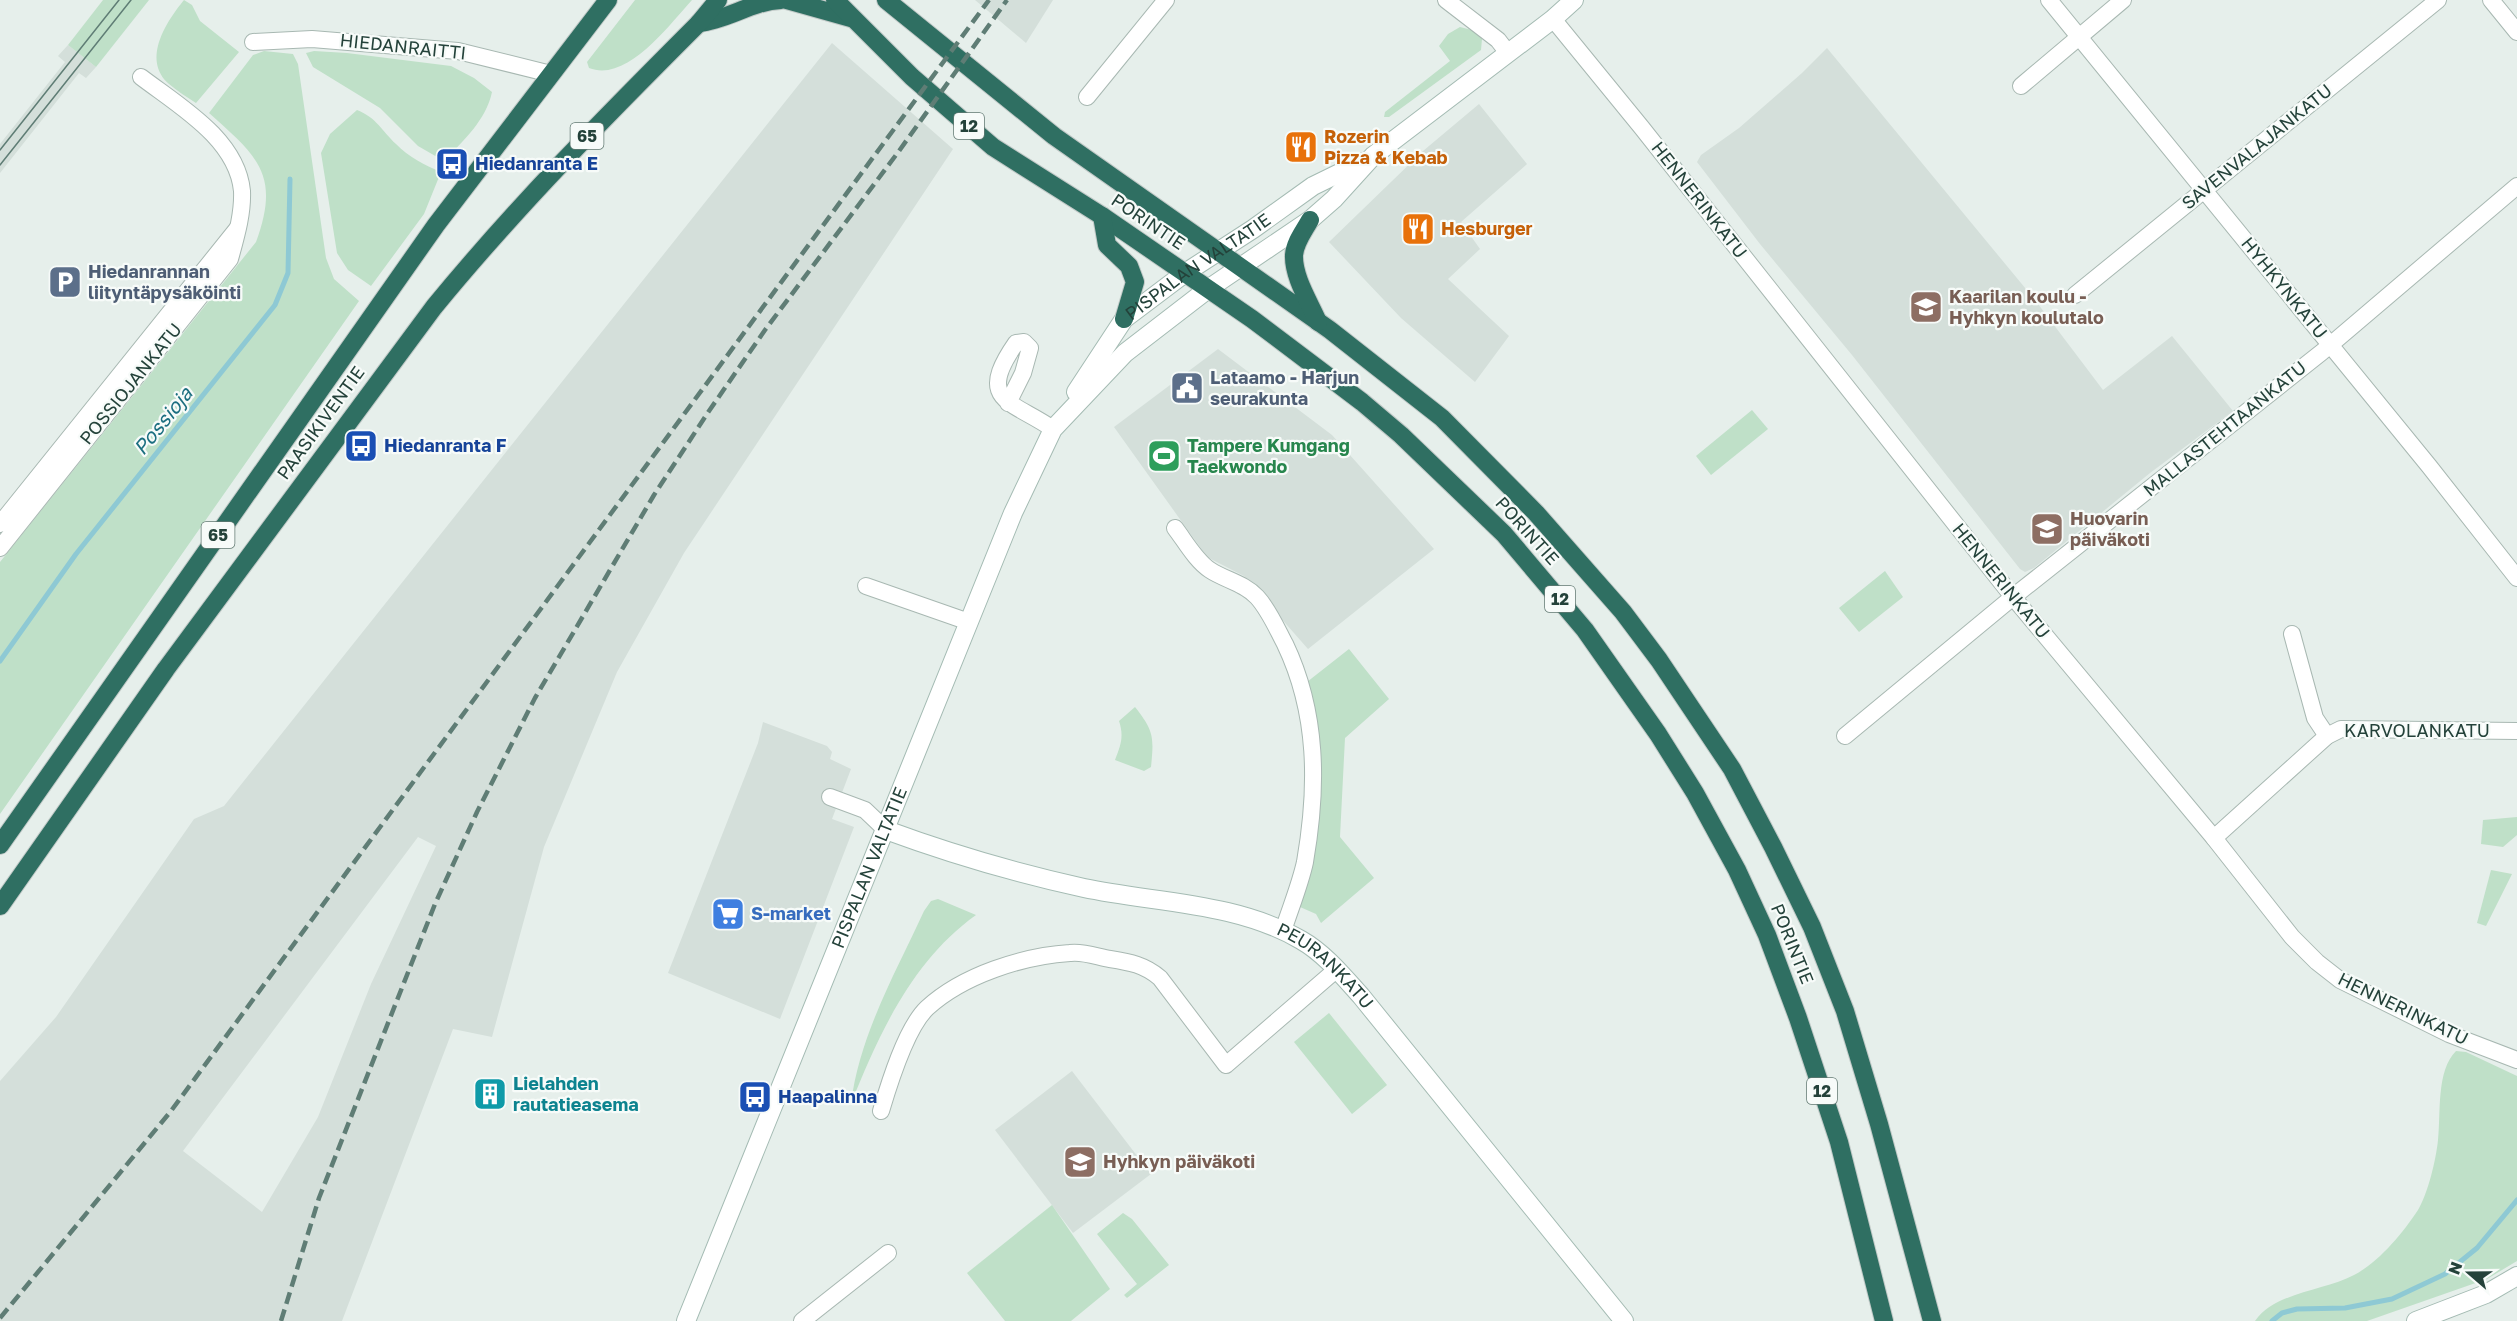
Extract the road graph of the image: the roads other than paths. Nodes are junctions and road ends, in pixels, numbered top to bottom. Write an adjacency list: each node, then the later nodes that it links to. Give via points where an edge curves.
1 (608, 0): 23 (highway, PAASIKIVENTIE / 65)
2 (718, 0): 18 (highway, PAASIKIVENTIE / 65)
3 (781, 0): 18 (highway, via 716,21)
4 (787, 0): 16 (highway)
5 (835, 0): 16 (highway, PORINTIE / 12)
6 (886, 0): 15 (highway)
7 (896, 0): 15 (highway, 12)
8 (1166, 0): 26 (street)
9 (1446, 0): 22 (street)
10 (1574, 0): 17 (main road, PISPALAN VALTATIE)
11 (2049, 0): 20 (street, HYHKYNKATU)
12 (2123, 0): 20 (street)
13 (2438, 0): 29 (street, SAVENVALAJANKATU)
14 (2492, 1): 19 (street)
15 (908, 16): 33 (highway, PORINTIE / 12, via 1054,136)
16 (852, 18): 30 (highway, PORINTIE / 12, via 912,77 993,147)
17 (1553, 19): 22 (main road, PISPALAN VALTATIE); 48 (street, HENNERINKATU)
18 (699, 22): 58 (highway, PAASIKIVENTIE / 65, via 549,176 434,307 166,669)
19 (2517, 32)
20 (2078, 37): 25 (street); 29 (street, HYHKYNKATU)
21 (253, 42): 23 (street, HIEDANRAITTI, via 312,39 458,51)
22 (1509, 53): 27 (main road, PISPALAN VALTATIE)
23 (551, 74): 57 (highway, PAASIKIVENTIE / 65, via 436,225)
24 (141, 77): 32 (street, via 194,118 230,155 242,190)
25 (2021, 86)
26 (1087, 97)
27 (1373, 156): 31 (main road, PISPALAN VALTATIE, via 1334,200); 33 (main road, PISPALAN VALTATIE, via 1313,186)
28 (2517, 186): 40 (street, MALLASTEHTAANKATU)
29 (2205, 190): 37 (street, SAVENVALAJANKATU); 40 (street, HYHKYNKATU)
30 (1102, 216): 35 (highway, PORINTIE / 12); 38 (highway, via 1107,245 1129,266 1135,282)
31 (1310, 220): 34 (main road, PISPALAN VALTATIE); 39 (highway, via 1294,254)
32 (237, 229): 43 (street, POSSIOJANKATU); 45 (street, POSSIOJANKATU, via 230,259)
33 (1218, 252): 34 (highway, PORINTIE / 12); 35 (main road, PISPALAN VALTATIE)
34 (1240, 269): 36 (main road, PISPALAN VALTATIE); 39 (highway, PORINTIE / 12)
35 (1185, 273): 36 (highway, PORINTIE / 12); 38 (main road, PISPALAN VALTATIE)
36 (1208, 289): 42 (main road, PISPALAN VALTATIE, via 1125,352); 68 (highway, PORINTIE / 12, via 1401,435 1504,534 1585,630 1658,734 1737,870 1767,935 1839,1142)
37 (2075, 295)
38 (1124, 319): 42 (main road, PISPALAN VALTATIE)
39 (1318, 322): 69 (highway, PORINTIE / 12, via 1442,418 1536,513 1623,612 1732,769 1812,927 1845,1011 1880,1124)
40 (2329, 345): 46 (street, HYHKYNKATU); 48 (street, MALLASTEHTAANKATU)
41 (1008, 403): 42 (street)
42 (1058, 423): 49 (main road, PISPALAN VALTATIE, via 1013,513)
43 (0, 524)
44 (1175, 528): 59 (street, via 1209,569 1257,597 1291,658 1304,696 1311,723 1314,790 1304,863)
45 (0, 548)
46 (2517, 578)
47 (866, 586): 49 (street)
48 (2013, 597): 52 (street, MALLASTEHTAANKATU); 56 (street, HENNERINKATU)
49 (969, 622): 55 (main road, PISPALAN VALTATIE)
50 (2292, 634): 53 (street, via 2315,718)
51 (2517, 731): 53 (street, KARVOLANKATU, via 2341,729)
52 (1845, 736)
53 (2327, 736): 56 (street, KARVOLANKATU)
54 (830, 798): 55 (street, via 865,810)
55 (886, 830): 59 (main road, PEURANKATU, via 1020,873 1213,910); 65 (main road, PISPALAN VALTATIE)
56 (2214, 838): 61 (street, HENNERINKATU, via 2292,937 2340,980 2449,1034)
57 (0, 845)
58 (0, 906)
59 (1283, 931): 60 (main road, PEURANKATU, via 1309,945)
60 (1337, 969): 62 (street, via 1226,1065 1149,969 1072,952 1006,965 972,979 926,1009 891,1077); 67 (main road, PEURANKATU)
61 (2517, 1060)
62 (881, 1112)
63 (888, 1253): 66 (street)
64 (2517, 1276): 70 (main road, via 2486,1294)
65 (686, 1321)
66 (802, 1321)
67 (1624, 1321)
68 (1884, 1321)
69 (1932, 1321)
70 (2416, 1321)

